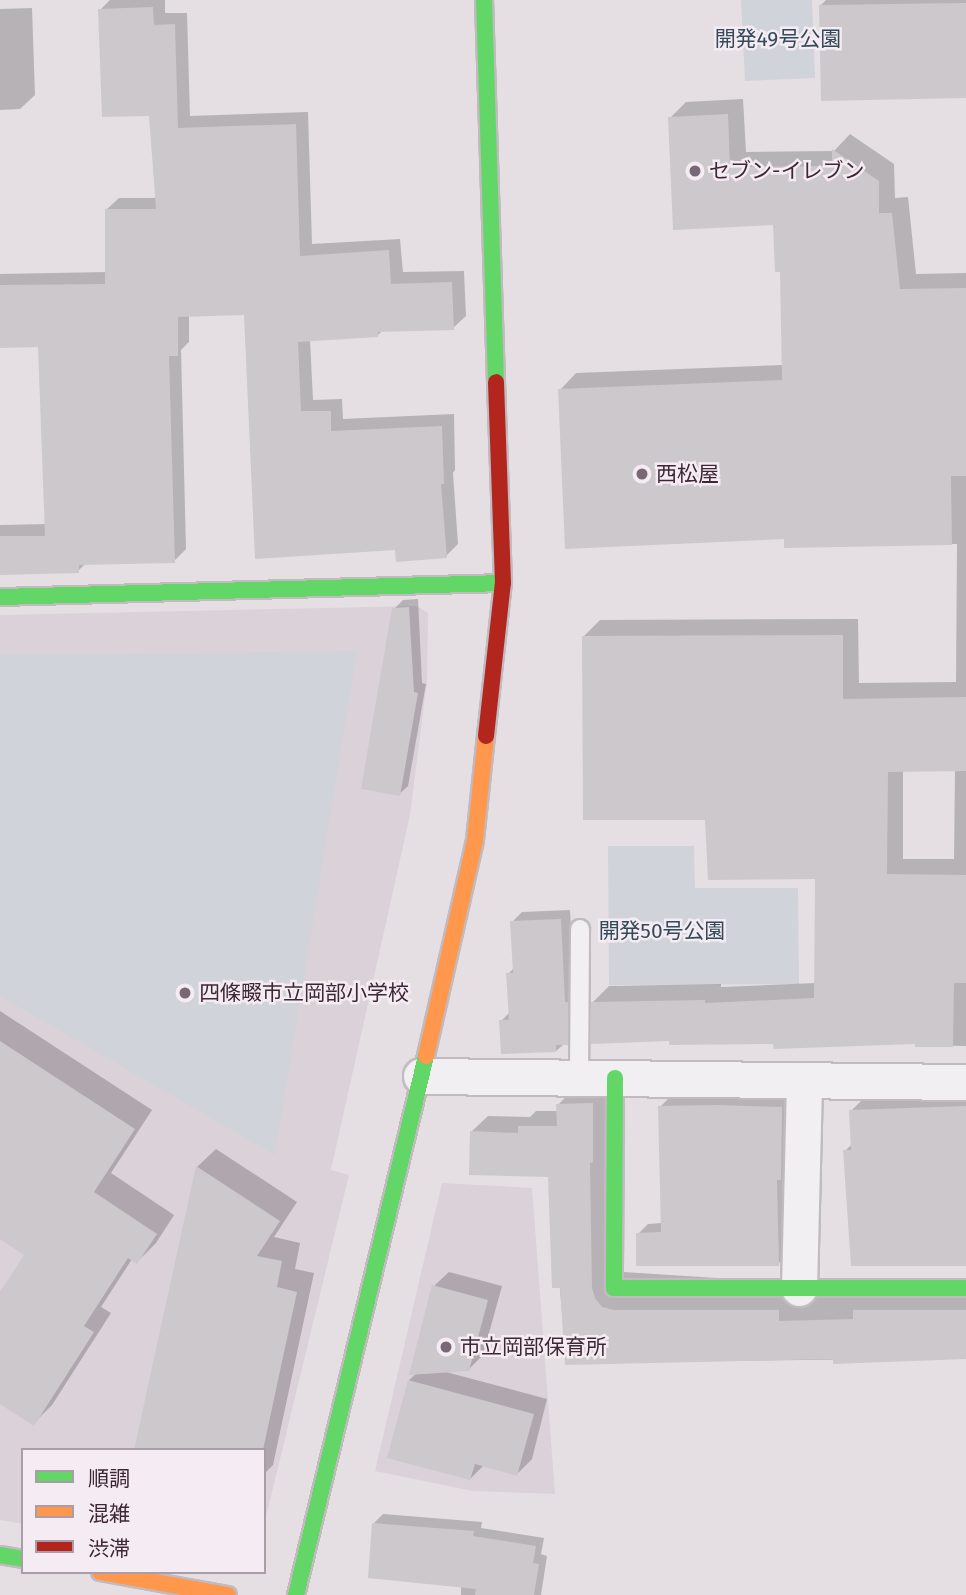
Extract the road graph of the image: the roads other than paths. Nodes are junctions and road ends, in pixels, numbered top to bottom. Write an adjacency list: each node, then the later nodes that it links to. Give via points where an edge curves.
1 (484, 0): 2 (street)
2 (503, 583): 3 (street); 5 (street, via 475,840)
3 (0, 597)
4 (580, 929): 6 (lane)
5 (421, 1076): 6 (street); 16 (street)
6 (579, 1078): 7 (street)
7 (615, 1078): 8 (street); 11 (street, via 614,1288)
8 (804, 1080): 9 (street); 11 (street)
9 (966, 1082)
10 (966, 1287): 11 (street)
11 (799, 1288)
12 (0, 1555): 13 (street)
13 (21, 1559)
14 (111, 1574): 15 (street)
15 (228, 1595)
16 (296, 1595)

